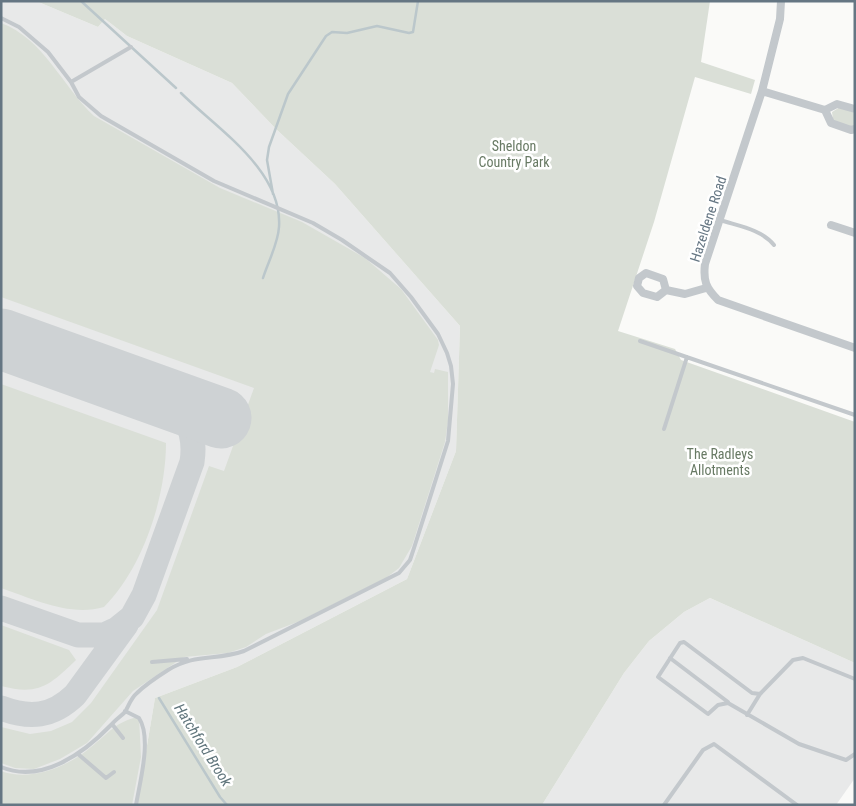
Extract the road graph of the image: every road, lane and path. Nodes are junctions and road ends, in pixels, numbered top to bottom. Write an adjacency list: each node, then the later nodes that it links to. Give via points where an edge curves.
1 (781, 1): 5 (street, Hazeldene Road, via 780,19)
2 (1, 18): 4 (lane, via 19,27 48,52)
3 (131, 47): 4 (lane)
4 (71, 82): 20 (lane, via 79,97 101,116 214,181 283,210 342,240 378,264 402,286 431,323 447,353 452,373 448,441 410,560 399,572 244,651)
5 (762, 91): 7 (street); 9 (street, Hazeldene Road)
6 (855, 109): 7 (street, via 837,104)
7 (825, 110): 8 (street, via 831,123)
8 (855, 129)
9 (720, 220): 12 (lane, via 758,232); 13 (street, Hazeldene Road, via 704,264)
10 (832, 225): 11 (street)
11 (855, 233)
12 (774, 245)
13 (706, 288): 14 (street, via 685,294); 16 (street, via 718,300)
14 (666, 290)
15 (640, 341): 17 (lane)
16 (855, 348)
17 (686, 357): 18 (lane); 19 (lane)
18 (855, 414)
19 (664, 429)
20 (192, 658): 22 (lane); 26 (lane, via 140,690)
21 (670, 658): 24 (lane, via 684,642 752,693); 25 (lane); 25 (lane, via 658,678 708,714 718,705)
22 (152, 662)
23 (855, 679): 24 (lane, via 803,658 793,660)
24 (760, 694): 27 (lane)
25 (728, 703): 27 (lane)
26 (125, 711): 28 (lane); 34 (lane, via 139,718 145,734)
27 (747, 716): 31 (lane, via 818,751 846,760)
28 (112, 724): 29 (lane); 30 (lane)
29 (123, 738)
30 (78, 754): 32 (lane, via 30,773); 33 (lane, via 106,778)
31 (855, 754)
32 (1, 767)
33 (114, 772)
34 (136, 805)
35 (664, 805): 36 (lane, via 704,750 714,744)
36 (796, 805)

